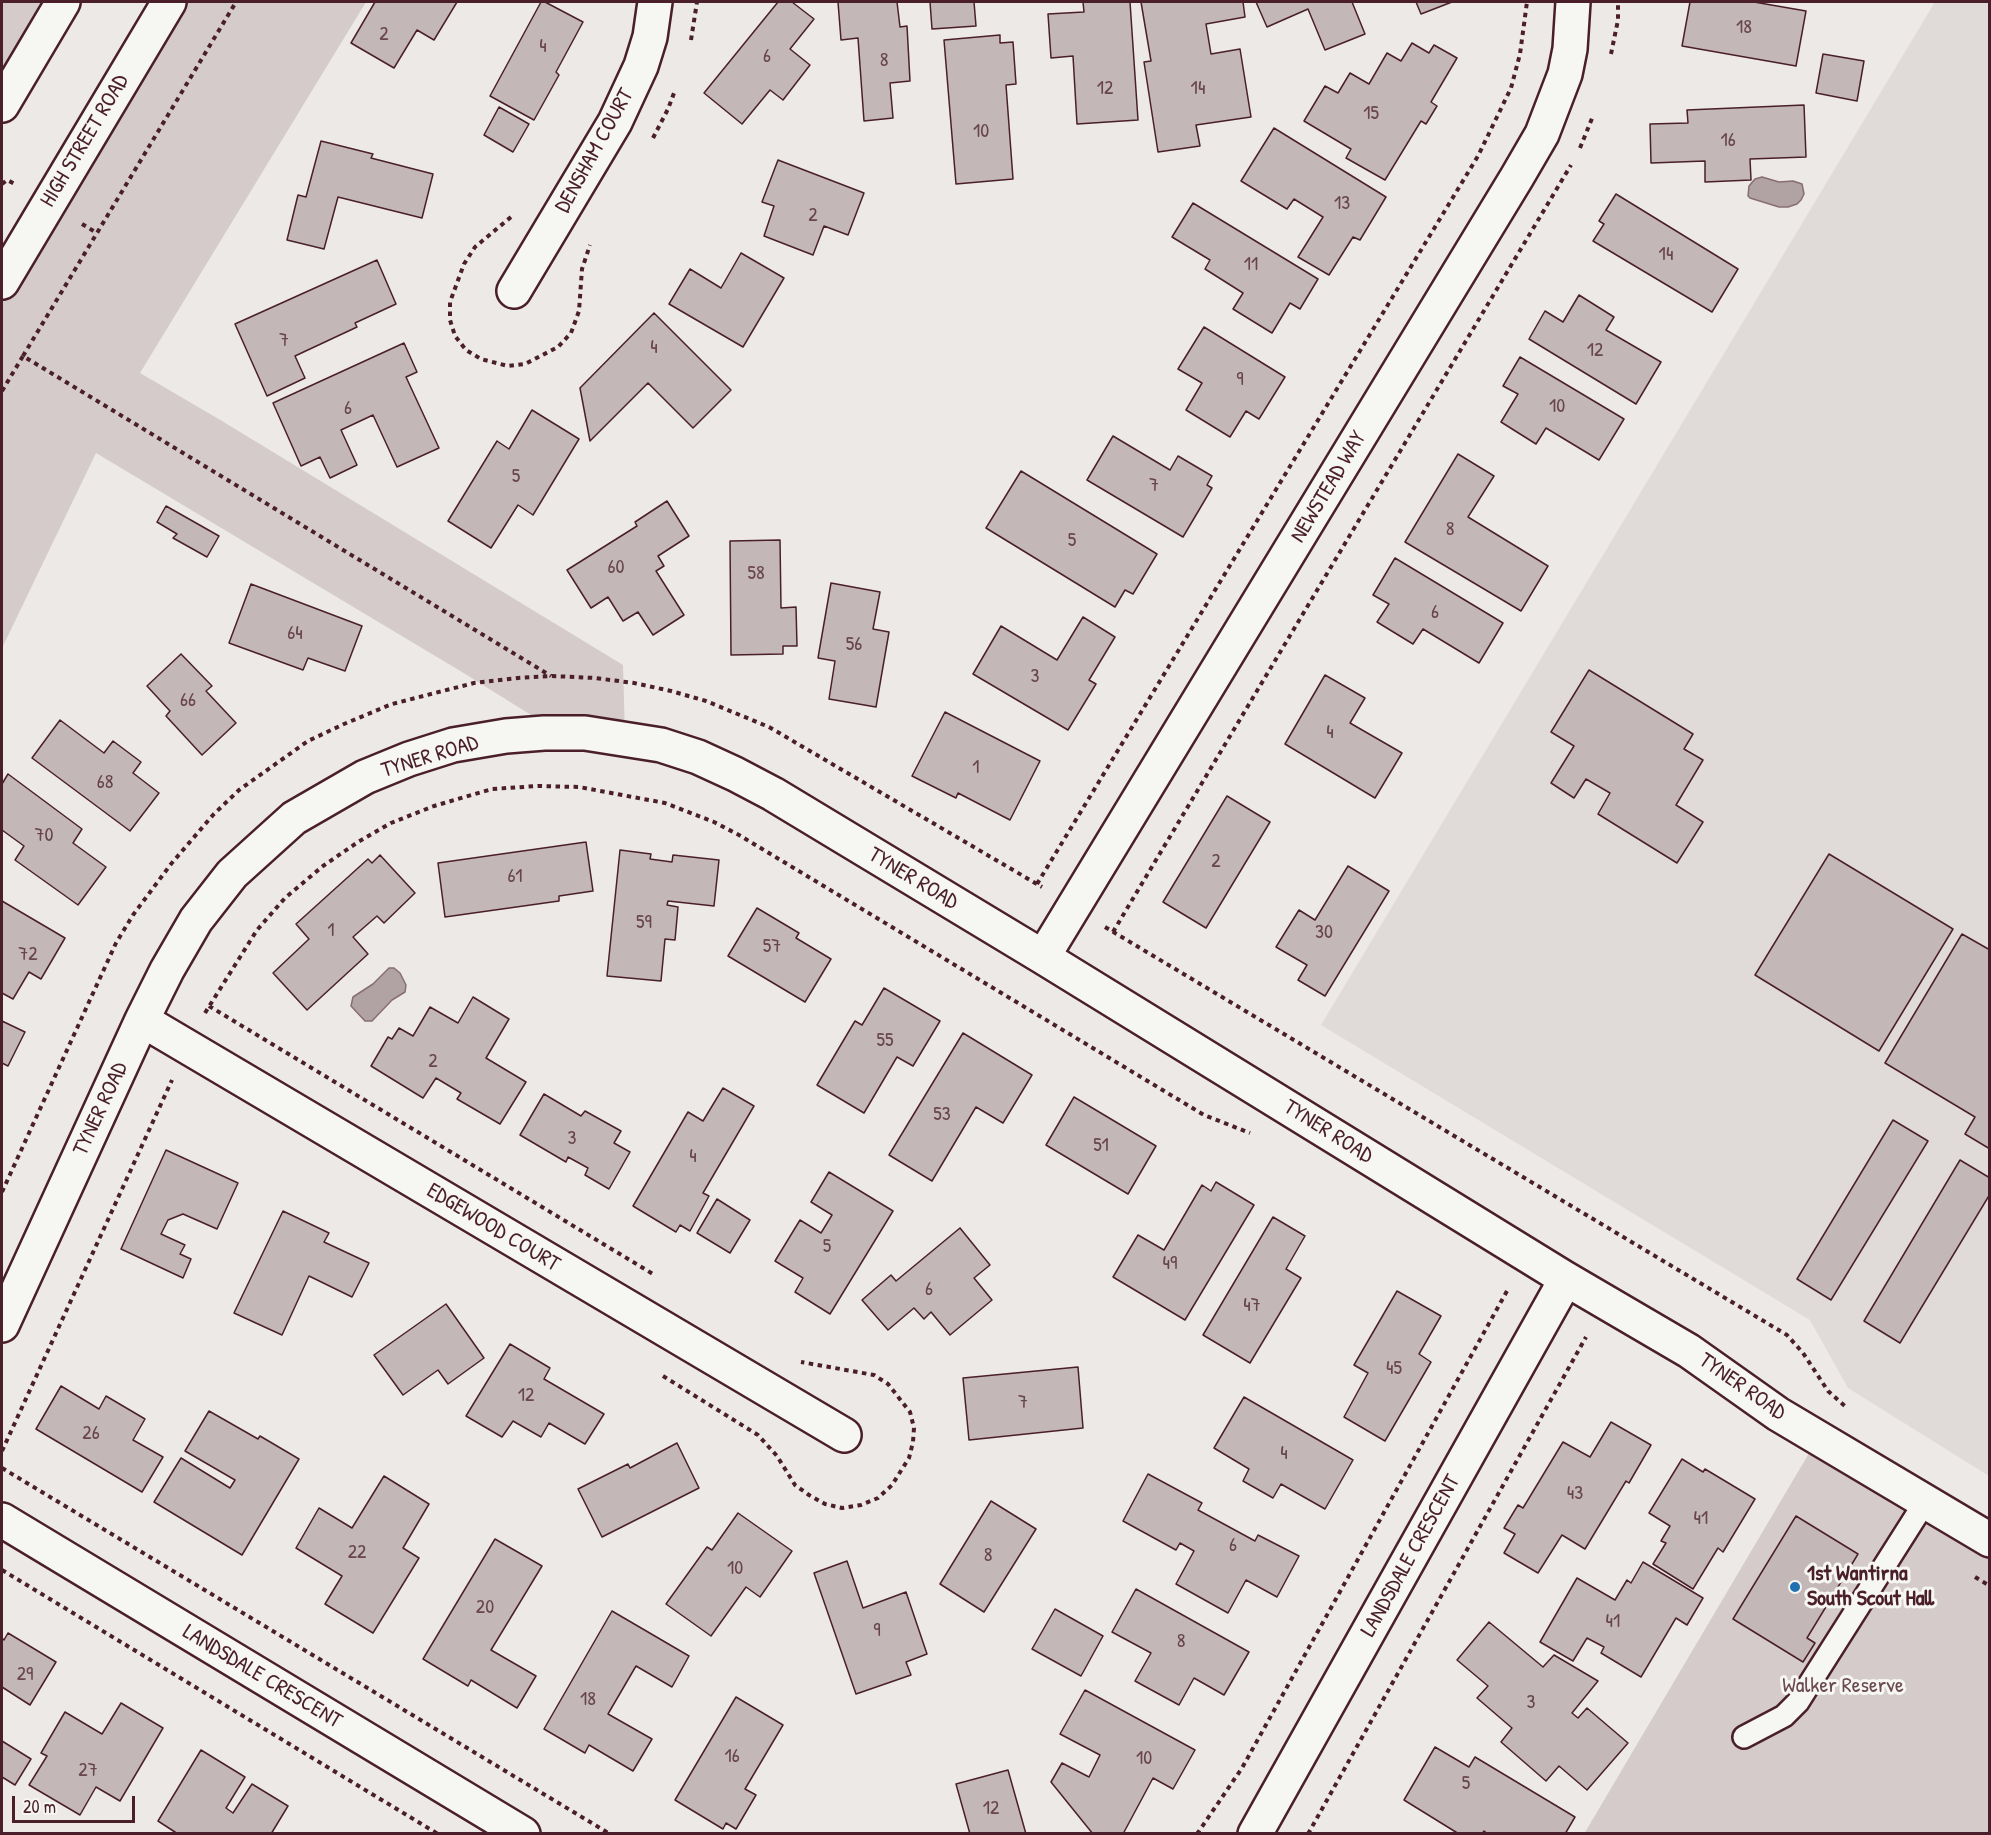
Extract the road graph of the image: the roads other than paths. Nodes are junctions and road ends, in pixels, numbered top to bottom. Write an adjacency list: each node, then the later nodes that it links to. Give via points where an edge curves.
1 (63, 2): 5 (street)
2 (169, 2): 6 (street, HIGH STREET ROAD)
3 (655, 2): 7 (street, DENSHAM COURT, via 641,66 615,122)
4 (1573, 2): 8 (street, NEWSTEAD WAY, via 1565,74 1542,134)
5 (2, 105)
6 (2, 282)
7 (514, 291)
8 (1043, 957): 9 (street, TYNER ROAD, via 773,794 707,761 661,746 585,733 543,733 453,746 409,759 365,777 294,818 232,874 196,920); 10 (street, TYNER ROAD)
9 (142, 1020): 11 (street, TYNER ROAD); 12 (street, EDGEWOOD COURT)
10 (1566, 1278): 13 (street, TYNER ROAD, via 1689,1351 1779,1414); 18 (street, LANDSDALE CRESCENT)
11 (2, 1324)
12 (844, 1436)
13 (1925, 1502): 15 (street, TYNER ROAD); 16 (lane, via 1797,1702 1784,1716)
14 (2, 1520): 17 (street, LANDSDALE CRESCENT)
15 (1989, 1540)
16 (1744, 1737)
17 (523, 1833)
18 (1255, 1833)

